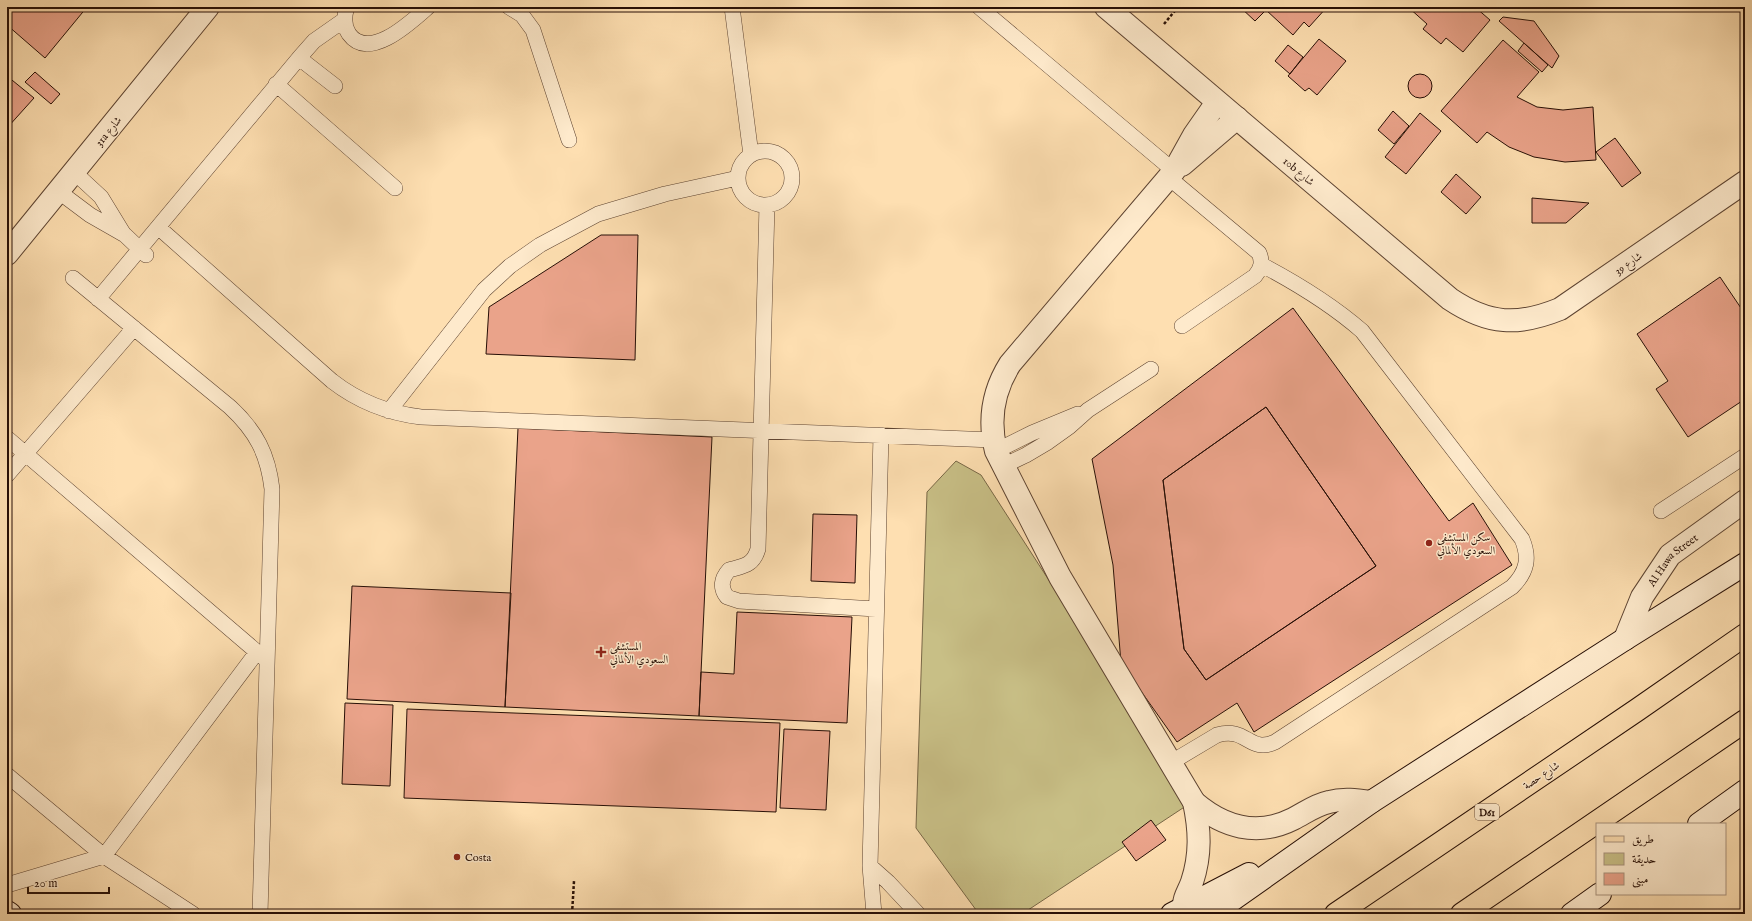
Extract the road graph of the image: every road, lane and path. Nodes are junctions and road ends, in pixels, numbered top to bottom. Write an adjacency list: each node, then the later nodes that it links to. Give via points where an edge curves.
1 (208, 7): 15 (street, 31a شارع)
2 (428, 7): 7 (lane, via 397,32 370,44 362,44 349,34)
3 (510, 7): 13 (lane, via 522,15 533,30)
4 (732, 7): 14 (lane)
5 (979, 7): 16 (lane)
6 (1106, 7): 11 (street, 10b شارع)
7 (346, 13): 8 (lane)
8 (299, 58): 9 (lane); 10 (lane)
9 (276, 84): 19 (lane); 22 (lane)
10 (335, 86)
11 (1217, 102): 12 (street, 10b شارع); 16 (street)
12 (1237, 118): 16 (street); 29 (street, 10b شارع, via 1450,299 1482,317)
13 (569, 140)
14 (751, 155): 17 (lane, via 744,161); 21 (lane, via 759,151 776,153 784,158 792,174 789,191 776,203)
15 (74, 172): 20 (street, 31a شارع); 23 (lane, via 101,197)
16 (1171, 174): 26 (lane, via 1259,253); 37 (street, via 1010,364 1000,381 992,413)
17 (738, 178): 21 (lane, via 747,197 759,204); 33 (lane, via 665,194 598,214 540,245 510,266 484,290)
18 (1745, 182): 29 (street, شارع 39, via 1560,309 1541,317 1521,321)
19 (395, 188)
20 (58, 191): 23 (lane, via 90,215); 25 (street, 31a شارع)
21 (767, 205): 34 (lane)
22 (158, 227): 24 (lane); 33 (lane, via 332,381 359,399)
23 (125, 235): 24 (lane)
24 (143, 252): 28 (lane)
25 (7, 254)
26 (1262, 265): 30 (lane, via 1255,276); 49 (lane, via 1321,298 1362,331 1522,539 1527,560 1520,579 1512,587 1275,742 1260,746 1239,734 1225,732 1217,734)
27 (73, 278): 28 (lane)
28 (98, 299): 31 (lane)
29 (1500, 321)
30 (1182, 326)
31 (134, 328): 38 (lane); 47 (lane, via 242,418 260,443 266,458 272,489)
32 (1151, 368): 37 (lane, via 1026,455)
33 (389, 411): 34 (lane, via 421,417)
34 (762, 430): 35 (lane); 44 (lane, via 758,549 747,565 729,570 725,575 722,580 727,597 739,601)
35 (881, 435): 37 (lane); 44 (lane)
36 (7, 438): 38 (lane)
37 (998, 452): 49 (street, via 1060,577)
38 (26, 454): 40 (lane); 47 (lane)
39 (1745, 456): 42 (lane)
40 (7, 475)
41 (1745, 501): 46 (street, Al Hawa Street, via 1670,555 1642,597)
42 (1662, 511)
43 (1745, 564): 46 (street)
44 (876, 609): 57 (lane)
45 (1745, 634): 70 (main road, شارع حصة / D61)
46 (1625, 639): 53 (street)
47 (262, 656): 56 (lane); 65 (lane)
48 (1745, 720): 71 (main road)
49 (1170, 763): 52 (street)
50 (7, 775): 56 (lane)
51 (1745, 791): 54 (street)
52 (1194, 802): 53 (street, via 1220,820 1250,828 1279,824 1330,801 1344,799); 61 (street, via 1199,823 1200,845 1192,883)
53 (1371, 802): 55 (street)
54 (1700, 823)
55 (1320, 838): 61 (street); 69 (street)
56 (104, 856): 59 (lane); 64 (lane)
57 (870, 866): 67 (lane); 68 (lane)
58 (574, 881): 66 (path)
59 (7, 885)
60 (1599, 895): 72 (street)
61 (1178, 911)
62 (7, 912): 63 (street)
63 (10, 914)
64 (193, 914)
65 (260, 914)
66 (572, 914)
67 (874, 914)
68 (918, 914)
69 (1212, 914)
70 (1336, 914)
71 (1462, 914)
72 (1572, 914)

